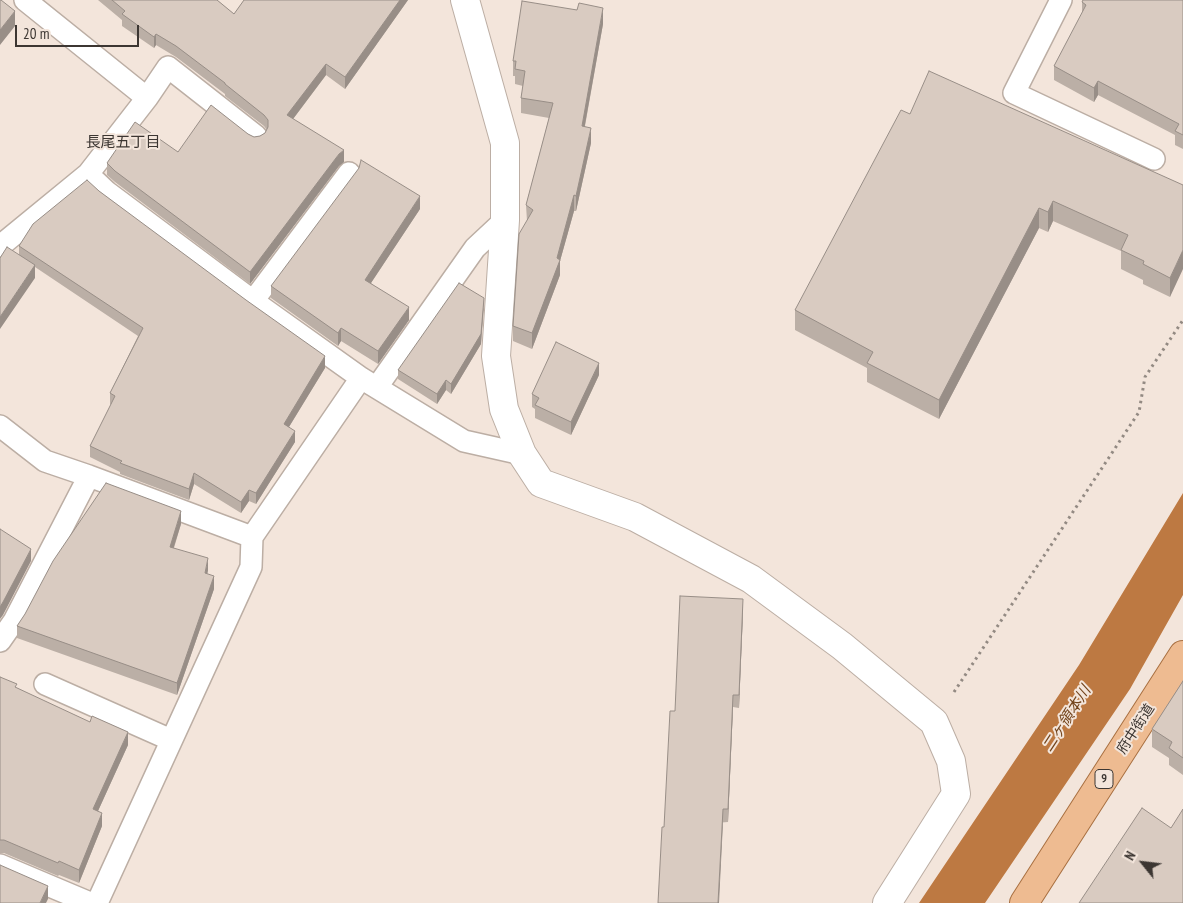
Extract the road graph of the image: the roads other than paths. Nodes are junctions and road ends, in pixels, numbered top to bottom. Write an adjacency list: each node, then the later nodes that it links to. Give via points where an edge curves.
1 (25, 0): 4 (lane)
2 (465, 0): 9 (street, via 505,143)
3 (1061, 0): 6 (lane, via 1014,92)
4 (147, 98): 5 (lane, via 168,66); 8 (lane)
5 (256, 136)
6 (1154, 159)
7 (349, 173): 11 (lane)
8 (88, 174): 10 (lane); 11 (lane, via 107,192)
9 (504, 220): 12 (lane, via 475,248); 14 (street, via 496,356 504,410)
10 (0, 246)
11 (253, 301): 12 (lane)
12 (369, 382): 14 (lane, via 464,441); 16 (lane)
13 (0, 426): 15 (lane, via 46,461)
14 (522, 454): 24 (street, via 541,483 635,517 751,579 842,646 934,722 951,761 956,794)
15 (89, 476): 16 (lane); 17 (lane, via 14,621)
16 (252, 537): 20 (lane, via 251,567)
17 (0, 641)
18 (1183, 655): 25 (main road, 府中街道 / 9)
19 (46, 684): 20 (lane)
20 (171, 740): 23 (lane)
21 (0, 865): 22 (lane)
22 (90, 903)
23 (97, 903)
24 (887, 903)
25 (1024, 903)

